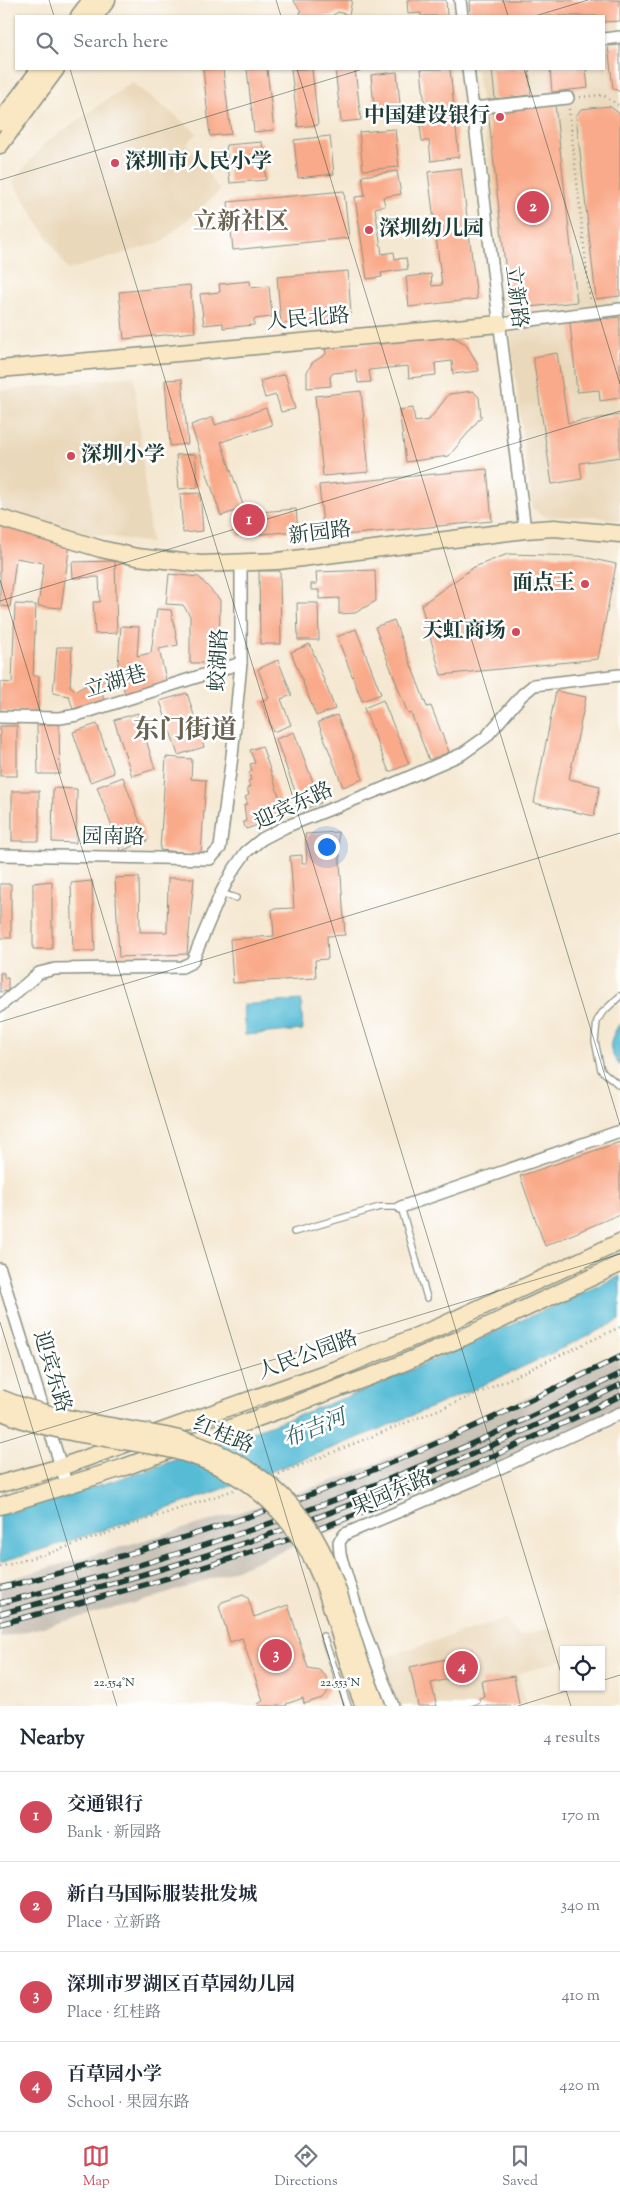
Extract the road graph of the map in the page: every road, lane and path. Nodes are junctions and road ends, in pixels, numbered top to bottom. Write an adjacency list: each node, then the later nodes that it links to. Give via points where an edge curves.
1 (91, 0): 4 (main road)
2 (107, 0): 5 (main road)
3 (460, 0): 6 (street)
4 (80, 15)
5 (96, 15)
6 (462, 15)
7 (620, 37): 8 (street)
8 (605, 39)
9 (39, 70): 15 (main road)
10 (55, 70): 16 (main road)
11 (468, 70): 14 (street, 立新路)
12 (568, 98): 13 (path, via 603,95); 14 (street); 18 (path)
13 (620, 106)
14 (473, 108): 19 (street, 立新路)
15 (0, 122)
16 (0, 145)
17 (620, 309): 18 (street, 人民北路)
18 (591, 312): 19 (street, 人民北路)
19 (500, 324): 20 (main road, 人民北路); 22 (street, 立新路)
20 (0, 369)
21 (0, 518): 24 (main road, 新园路, via 137,557 200,564)
22 (525, 530): 23 (main road, 新园路, via 554,528); 24 (main road, 新园路)
23 (620, 534)
24 (241, 563): 25 (street, 蛟湖路)
25 (240, 663): 27 (street, 立湖巷, via 60,718); 28 (street, 蛟湖路)
26 (620, 675): 30 (street, 迎宾东路, via 534,685 486,737 462,754 262,839 246,852)
27 (0, 718)
28 (220, 848): 29 (street, 园南路, via 210,859)
29 (0, 855)
30 (221, 893): 31 (lane); 33 (street, 迎宾东路, via 192,962 182,967 55,969 39,974)
31 (236, 898)
32 (620, 996): 34 (lane, via 597,1021 595,1041 601,1070)
33 (0, 1006)
34 (620, 1086)
35 (620, 1131): 36 (street)
36 (401, 1207): 37 (lane, via 380,1207); 41 (lane)
37 (294, 1232)
38 (620, 1242): 46 (main road, 人民公园路, via 383,1350)
39 (620, 1264): 49 (main road, 人民公园路, via 377,1374)
40 (0, 1269): 46 (street, 迎宾东路)
41 (426, 1298)
42 (620, 1327): 47 (path, via 477,1394)
43 (0, 1398): 56 (main road, 红桂路, bridge, via 61,1418 168,1436 218,1453 262,1478 296,1512 321,1549)
44 (0, 1411): 55 (main road, 红桂路, bridge, via 28,1422 182,1453 211,1463 252,1486 280,1512 305,1546 321,1580)
45 (620, 1414): 53 (street, 果园东路, via 345,1534 339,1542 340,1554)
46 (61, 1467): 48 (main road, 人民公园路); 49 (street, 迎宾东路)
47 (272, 1476)
48 (0, 1484)
49 (67, 1486): 51 (main road, 人民公园路)
50 (235, 1490): 52 (path)
51 (0, 1506)
52 (0, 1567)
53 (361, 1623): 54 (lane, via 321,1637); 57 (street, 果园东路)
54 (348, 1706)
55 (364, 1706)
56 (377, 1706)
57 (393, 1706)

